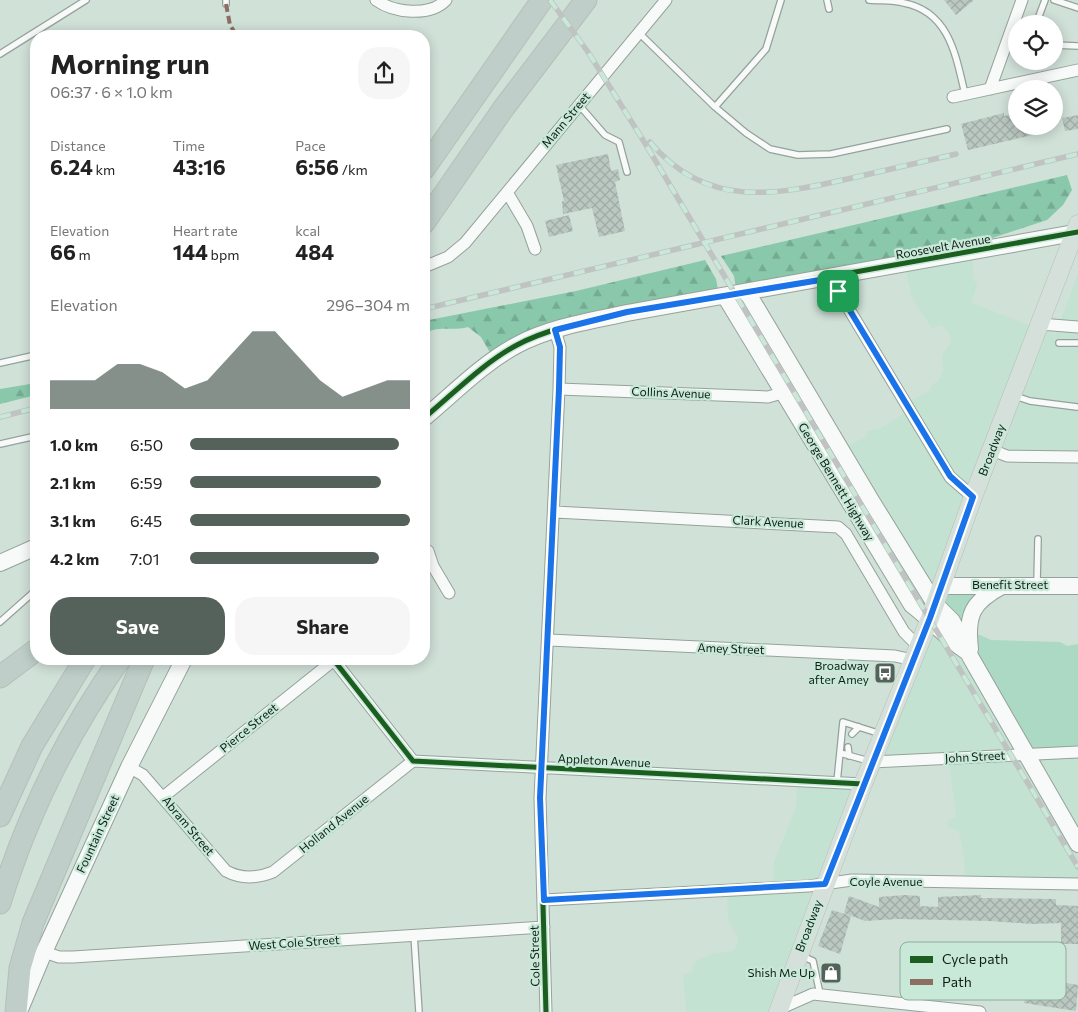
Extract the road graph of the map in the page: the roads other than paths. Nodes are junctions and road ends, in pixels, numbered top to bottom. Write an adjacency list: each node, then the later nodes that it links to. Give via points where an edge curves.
1 (86, 0): 16 (lane)
2 (376, 0): 3 (street, via 398,9 427,11)
3 (446, 0)
4 (542, 0): 29 (highway)
5 (586, 0): 32 (highway, via 503,109)
6 (666, 0): 17 (street, Mann Street)
7 (781, 0): 27 (lane, via 766,49)
8 (827, 0): 14 (lane)
9 (869, 0): 24 (lane, via 912,5 926,12 953,44)
10 (1022, 0): 23 (street)
11 (1044, 0): 15 (lane)
12 (1054, 0): 13 (lane)
13 (1078, 8)
14 (829, 9)
15 (1039, 15)
16 (38, 30)
17 (638, 32): 26 (street, Mann Street); 27 (lane)
18 (30, 35): 21 (lane)
19 (1063, 45): 20 (lane)
20 (1078, 46)
21 (0, 54)
22 (1078, 70): 23 (street)
23 (990, 89): 24 (street)
24 (965, 94): 25 (street)
25 (952, 97)
26 (579, 105): 30 (lane, via 605,135 620,142); 31 (street, Mann Street)
27 (714, 107): 28 (lane, via 770,149 798,155 847,151)
28 (947, 129)
29 (430, 160)
30 (627, 172)
31 (507, 192): 34 (street, via 527,226); 35 (street, Mann Street, via 460,248)
32 (430, 214)
33 (1077, 230): 36 (street, Roosevelt Avenue); 39 (main road, Broadway)
34 (535, 249)
35 (430, 265)
36 (832, 278): 37 (street, Roosevelt Avenue); 55 (street, via 950,476)
37 (748, 292): 38 (street, Roosevelt Avenue); 67 (street, George Bennett Highway)
38 (725, 296): 41 (street, Roosevelt Avenue, via 627,312); 47 (street, George Bennett Highway)
39 (1040, 324): 40 (street); 48 (main road, Broadway)
40 (1078, 327)
41 (555, 330): 46 (street, Cole Street, via 560,347); 50 (street, Roosevelt Avenue, via 508,350)
42 (1059, 343): 43 (lane)
43 (1078, 344)
44 (30, 356): 45 (lane)
45 (0, 363)
46 (559, 389): 47 (street, Collins Avenue, via 768,397); 56 (street, Cole Street)
47 (782, 393): 67 (street, George Bennett Highway, via 912,605)
48 (1013, 396): 49 (lane); 53 (main road, Broadway)
49 (1077, 407)
50 (430, 413)
51 (30, 437): 52 (lane)
52 (0, 444)
53 (992, 450): 54 (street, via 1007,456); 55 (main road, Broadway)
54 (1078, 457)
55 (973, 497): 63 (main road, Broadway)
56 (554, 512): 69 (street, Cole Street); 70 (street, Clark Avenue, via 838,527 846,534)
57 (1038, 539): 62 (lane)
58 (30, 550): 60 (street)
59 (430, 557): 65 (street)
60 (0, 563)
61 (1003, 585): 62 (street, Benefit Street); 63 (street, Benefit Street); 72 (street, via 974,608 969,620)
62 (1037, 585): 64 (street, Benefit Street)
63 (941, 586): 67 (main road, Broadway)
64 (1078, 586)
65 (449, 593)
66 (30, 595): 68 (lane)
67 (932, 611): 70 (main road, Broadway); 72 (street, George Bennett Highway, via 952,642)
68 (0, 622)
69 (549, 640): 70 (street, Amey Street, via 895,656); 87 (street, Cole Street)
70 (915, 653): 80 (main road, Broadway)
71 (30, 654): 79 (highway)
72 (969, 655): 83 (street, George Bennett Highway)
73 (81, 665): 91 (highway, via 32,746)
74 (116, 665): 97 (highway, via 53,770 22,840)
75 (141, 665): 106 (highway, via 33,923 19,974)
76 (181, 665): 86 (street, Fountain Street)
77 (326, 665): 90 (street, Pierce Street)
78 (338, 665): 84 (street)
79 (0, 677)
80 (883, 734): 82 (lane, via 857,732 842,722); 85 (main road, Broadway)
81 (1078, 752): 83 (street, John Street)
82 (840, 753): 85 (lane, via 851,751); 88 (lane)
83 (1026, 755): 85 (street, John Street); 92 (street, George Bennett Highway)
84 (413, 761): 87 (street, Appleton Avenue); 93 (street, Holland Avenue, via 273,872)
85 (872, 762): 89 (main road, Broadway)
86 (129, 766): 90 (street, Abram Street, via 143,775); 100 (street, Fountain Street)
87 (542, 768): 88 (street, Appleton Avenue); 96 (street, Cole Street)
88 (837, 782): 89 (street, Appleton Avenue)
89 (863, 784): 94 (main road, Broadway)
90 (163, 797): 93 (street, Abram Street, via 226,871 235,876)
91 (0, 816)
92 (1078, 844)
93 (250, 877)
94 (825, 884): 95 (street, Coyle Avenue, via 852,880); 96 (street, Coyle Avenue); 101 (main road, Broadway)
95 (1078, 884)
96 (544, 900): 98 (street, Cole Street)
97 (0, 903)
98 (544, 927): 99 (street, West Cole Street); 109 (street, Cole Street)
99 (414, 935): 100 (street, West Cole Street, via 73,957); 108 (lane)
100 (44, 952): 107 (street, Fountain Street)
101 (798, 954): 102 (lane, via 813,961); 104 (main road, Broadway)
102 (820, 995): 103 (street); 104 (street, via 813,994)
103 (931, 1009): 105 (street)
104 (778, 1011)
105 (961, 1011): 110 (street)
106 (16, 1012)
107 (20, 1012)
108 (419, 1012)
109 (546, 1012)
110 (980, 1012)

